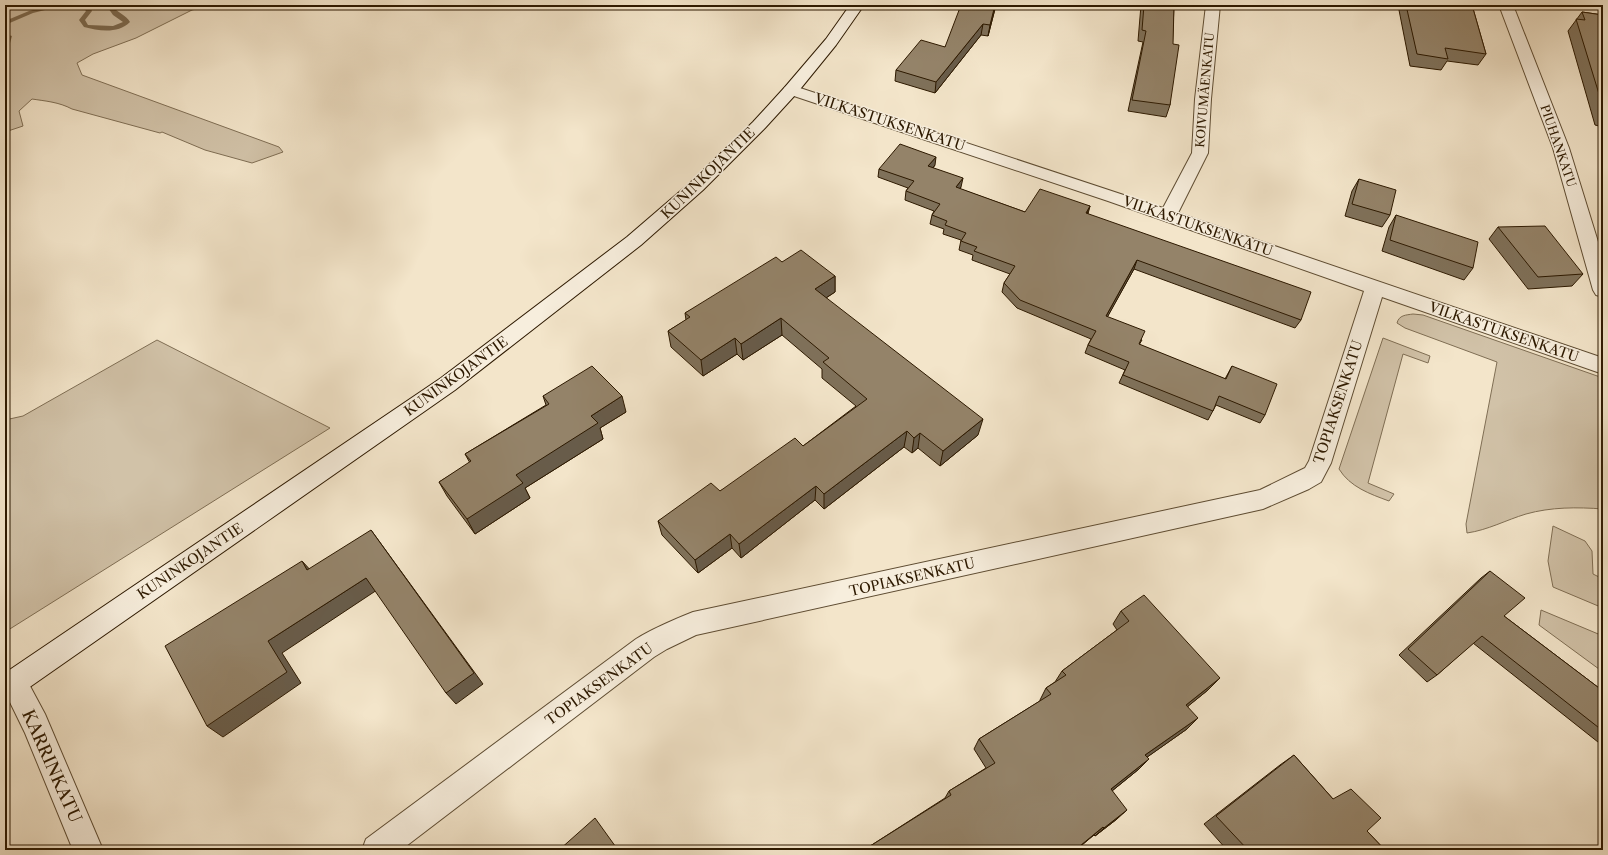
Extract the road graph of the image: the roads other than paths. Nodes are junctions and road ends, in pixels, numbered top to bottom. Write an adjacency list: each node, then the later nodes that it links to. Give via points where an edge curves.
1 (857, 5): 4 (street, KUNINKOJANTIE, via 831,42)
2 (1213, 5): 5 (street, KOIVUMÄENKATU, via 1200,154)
3 (1506, 5): 7 (street, PIUHANKATU, via 1561,148)
4 (791, 90): 5 (street, VILKASTUKSENKATU); 9 (street, KUNINKOJANTIE, via 697,186 634,241 460,375)
5 (1168, 216): 6 (street, VILKASTUKSENKATU)
6 (1375, 287): 8 (street, VILKASTUKSENKATU); 11 (street, TOPIAKSENKATU, via 1320,463 1313,474 1301,482 1263,499 693,624 645,648)
7 (1603, 290)
8 (1603, 366)
9 (10, 685): 10 (street, KARRINKATU, via 35,724)
10 (88, 850)
11 (377, 850)

